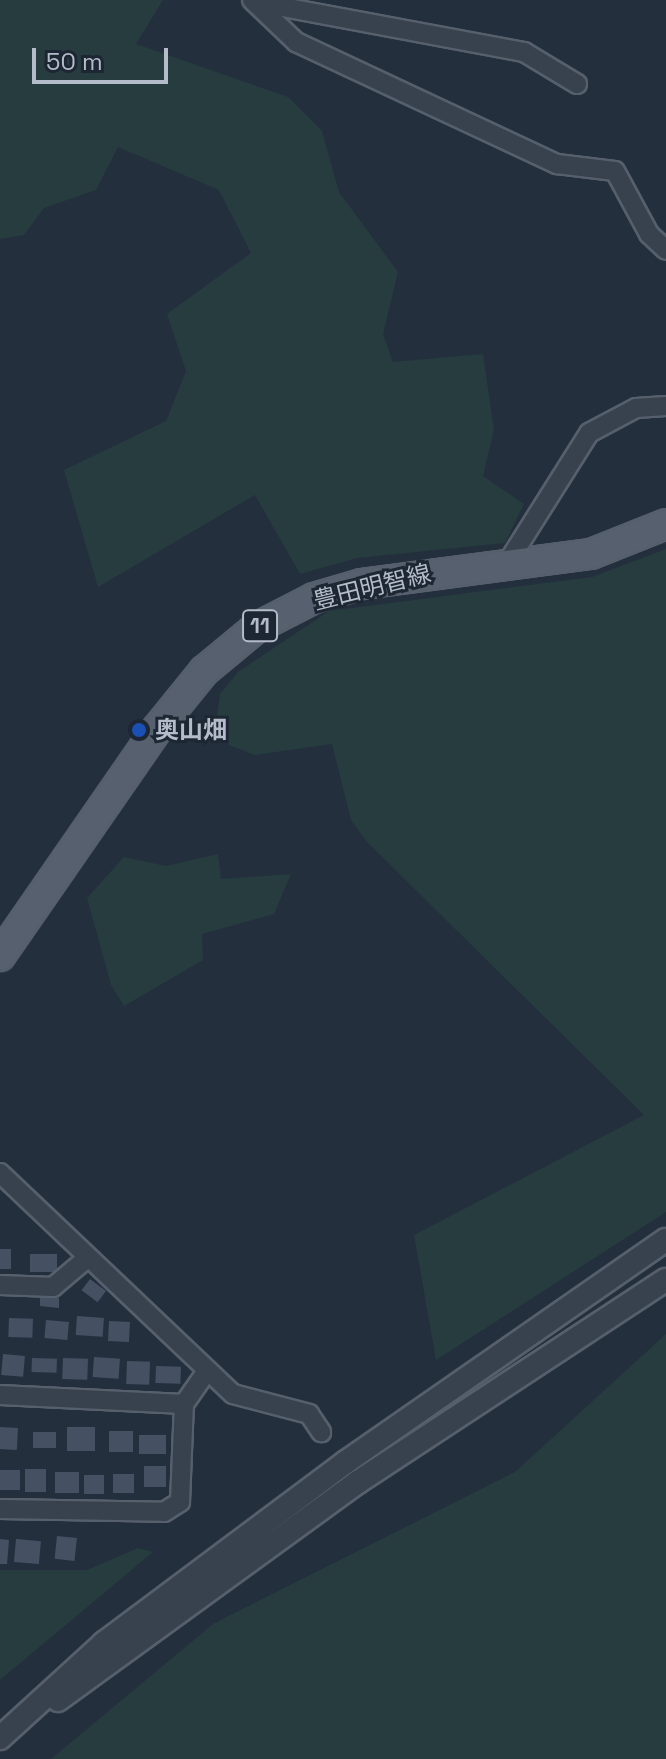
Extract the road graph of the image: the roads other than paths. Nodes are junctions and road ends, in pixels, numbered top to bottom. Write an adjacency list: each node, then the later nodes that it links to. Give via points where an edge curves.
1 (254, 1): 2 (street, via 524,52); 3 (street, via 296,42 557,164 615,171 649,234)
2 (577, 84)
3 (666, 250)
4 (666, 406): 6 (street, via 636,408 589,433)
5 (666, 524): 6 (main road, 豊田明智線 / 11, via 591,554)
6 (506, 565): 7 (main road, 豊田明智線 / 11, via 362,584 314,598 256,628 204,671 157,729)
7 (0, 956)
8 (0, 1173): 10 (street)
9 (666, 1240): 18 (street, via 346,1462 104,1643)
10 (85, 1260): 12 (street, via 53,1287); 13 (street)
11 (666, 1280): 18 (street, via 358,1482)
12 (0, 1285)
13 (207, 1371): 15 (street); 16 (street, via 233,1394 309,1414)
14 (0, 1395): 15 (street)
15 (184, 1404): 17 (street, via 180,1502 164,1512)
16 (321, 1432)
17 (0, 1509)
18 (0, 1739)

